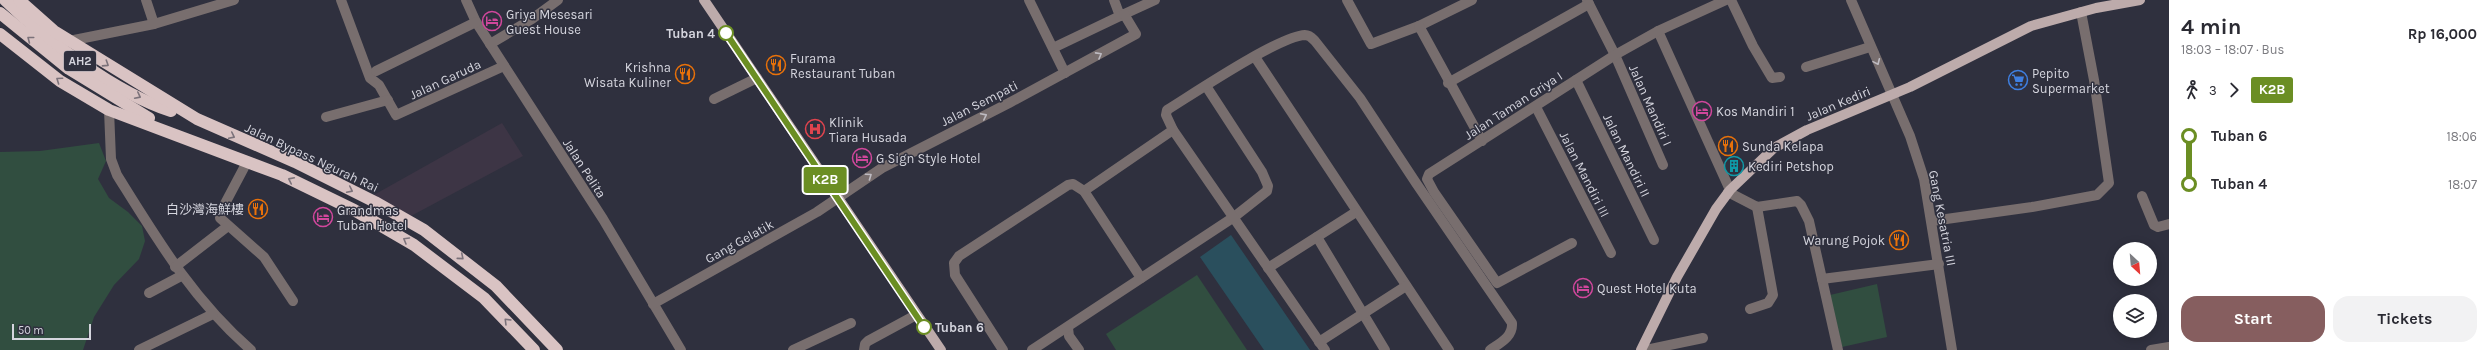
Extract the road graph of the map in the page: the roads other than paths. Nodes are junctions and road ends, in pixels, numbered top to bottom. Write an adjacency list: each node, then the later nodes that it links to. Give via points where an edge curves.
1 (5, 0): 48 (highway, AH2, one-way to 48, via 22,17 74,57 108,79 165,109)
2 (19, 0): 27 (highway, via 28,11)
3 (146, 0): 23 (street)
4 (234, 0): 23 (street)
5 (341, 0): 44 (street, via 370,78 379,85)
6 (466, 0): 22 (street, Jalan Pelita)
7 (558, 0): 28 (street)
8 (704, 0): 38 (main road)
9 (1029, 0): 30 (street)
10 (1114, 0): 21 (street)
11 (1155, 0): 21 (street)
12 (1347, 0): 24 (street, via 1371,44)
13 (1472, 0): 24 (street)
14 (1726, 0): 25 (street, Jalan Taman Griya I)
15 (1731, 0): 37 (street, via 1772,78)
16 (1851, 0): 29 (street, Gang Kesatria III)
17 (2140, 0): 19 (main road, Jalan Kediri)
18 (1588, 2): 31 (street, Jalan Mandiri I); 40 (street)
19 (2081, 12): 42 (main road, Jalan Kediri, via 2031,26); 62 (street, via 2109,183 2097,195)
20 (0, 13): 50 (highway, AH2, one-way to 20, via 69,69)
21 (1122, 15): 30 (street); 36 (street, Jalan Sempati, one-way to 21, via 1136,34)
22 (476, 22): 28 (street, Jalan Pelita); 35 (street)
23 (154, 24): 27 (street)
24 (1419, 26): 40 (street)
25 (1658, 31): 31 (street, Jalan Taman Griya I); 55 (street)
26 (0, 34): 46 (highway, one-way to 26, via 60,81)
27 (69, 41): 48 (highway, one-way to 48)
28 (490, 44): 33 (street, Jalan Pelita)
29 (1870, 46): 34 (street); 42 (street, Gang Kesatria III, one-way to 42)
30 (1053, 48): 36 (street)
31 (1615, 55): 39 (street, Jalan Taman Griya I); 53 (street, Jalan Mandiri I)
32 (1255, 57): 41 (street); 56 (street, via 1283,42 1309,36 1332,60); 60 (street)
33 (504, 66): 44 (street, Jalan Garuda, via 397,115); 77 (street, Jalan Pelita, via 603,220)
34 (1806, 67)
35 (376, 71)
36 (1065, 73): 58 (street, Jalan Sempati, one-way to 36, via 882,168)
37 (1780, 77)
38 (757, 78): 43 (street); 58 (main road)
39 (1576, 80): 45 (street, Jalan Taman Griya I); 66 (street, Jalan Mandiri II)
40 (1448, 83): 51 (street)
41 (1206, 86): 49 (street, via 1167,110 1166,118); 61 (street, via 1268,186 1267,191 1259,199)
42 (1892, 95): 55 (main road, Jalan Kediri, via 1783,142); 62 (street, Gang Kesatria III, via 1910,136 1924,179)
43 (714, 99)
44 (388, 100): 47 (street)
45 (1536, 107): 51 (street, Jalan Taman Griya I); 68 (street, Jalan Mandiri III)
46 (109, 110): 50 (highway); 71 (street, via 111,159 114,168)
47 (326, 118)
48 (197, 119): 90 (highway, Jalan Bypass Ngurah Rai / AH2, one-way to 90, via 309,169 424,230 496,286)
49 (1174, 130): 54 (street); 61 (street)
50 (183, 137): 52 (highway, AH2)
51 (1482, 141): 56 (street, Jalan Taman Griya I, via 1429,174 1427,179)
52 (246, 162): 64 (street, via 220,213 221,219); 89 (highway, AH2, one-way to 52, via 484,298 414,245 354,210 282,175)
53 (1663, 165)
54 (1084, 191): 72 (street); 95 (street, via 1073,184 1068,185 959,256 954,263 955,275)
55 (1729, 191): 59 (street); 101 (main road, Jalan Kediri, via 1677,277)
56 (1430, 195): 67 (street, via 1497,283); 100 (street, via 1512,323 1508,337)
57 (2142, 196): 63 (street, via 2153,224 2158,227)
58 (837, 199): 77 (street, Gang Gelatik); 81 (main road)
59 (1757, 207): 73 (street, via 1799,202 1809,221); 78 (street, via 1773,295 1768,303)
60 (1356, 212): 65 (street); 74 (street)
61 (1234, 217): 70 (street); 72 (street)
62 (1932, 221): 69 (street, Gang Kesatria III)
63 (2169, 224)
64 (228, 226): 71 (street); 76 (street, via 264,257)
65 (1317, 237): 70 (street); 79 (street)
66 (1654, 240)
67 (1572, 243)
68 (1611, 253)
69 (1939, 264): 73 (street); 104 (street, Gang Kesatria III)
70 (1268, 268): 85 (street)
71 (178, 271): 75 (street); 80 (street)
72 (1142, 278): 83 (street)
73 (1822, 279): 103 (street)
74 (1406, 286): 79 (street); 99 (street)
75 (149, 293)
76 (294, 301)
77 (653, 304): 91 (street, Jalan Pelita)
78 (1750, 309)
79 (1363, 313): 85 (street); 98 (street)
80 (213, 314): 87 (street); 88 (street)
81 (916, 315): 93 (street, via 868,341); 94 (main road)
82 (851, 323): 92 (street)
83 (1068, 328): 96 (street); 97 (street, via 1069,336)
84 (1703, 338): 102 (street)
85 (1322, 346)
86 (2169, 347): 105 (street)
87 (139, 350)
88 (251, 350)
89 (534, 350)
90 (557, 350)
91 (681, 350)
92 (793, 350)
93 (864, 350)
94 (941, 350)
95 (1003, 350)
96 (1032, 350)
97 (1078, 350)
98 (1385, 350)
99 (1449, 350)
100 (1490, 350)
101 (1641, 350)
102 (1646, 350)
103 (1838, 350)
104 (1952, 350)
105 (2151, 350)

